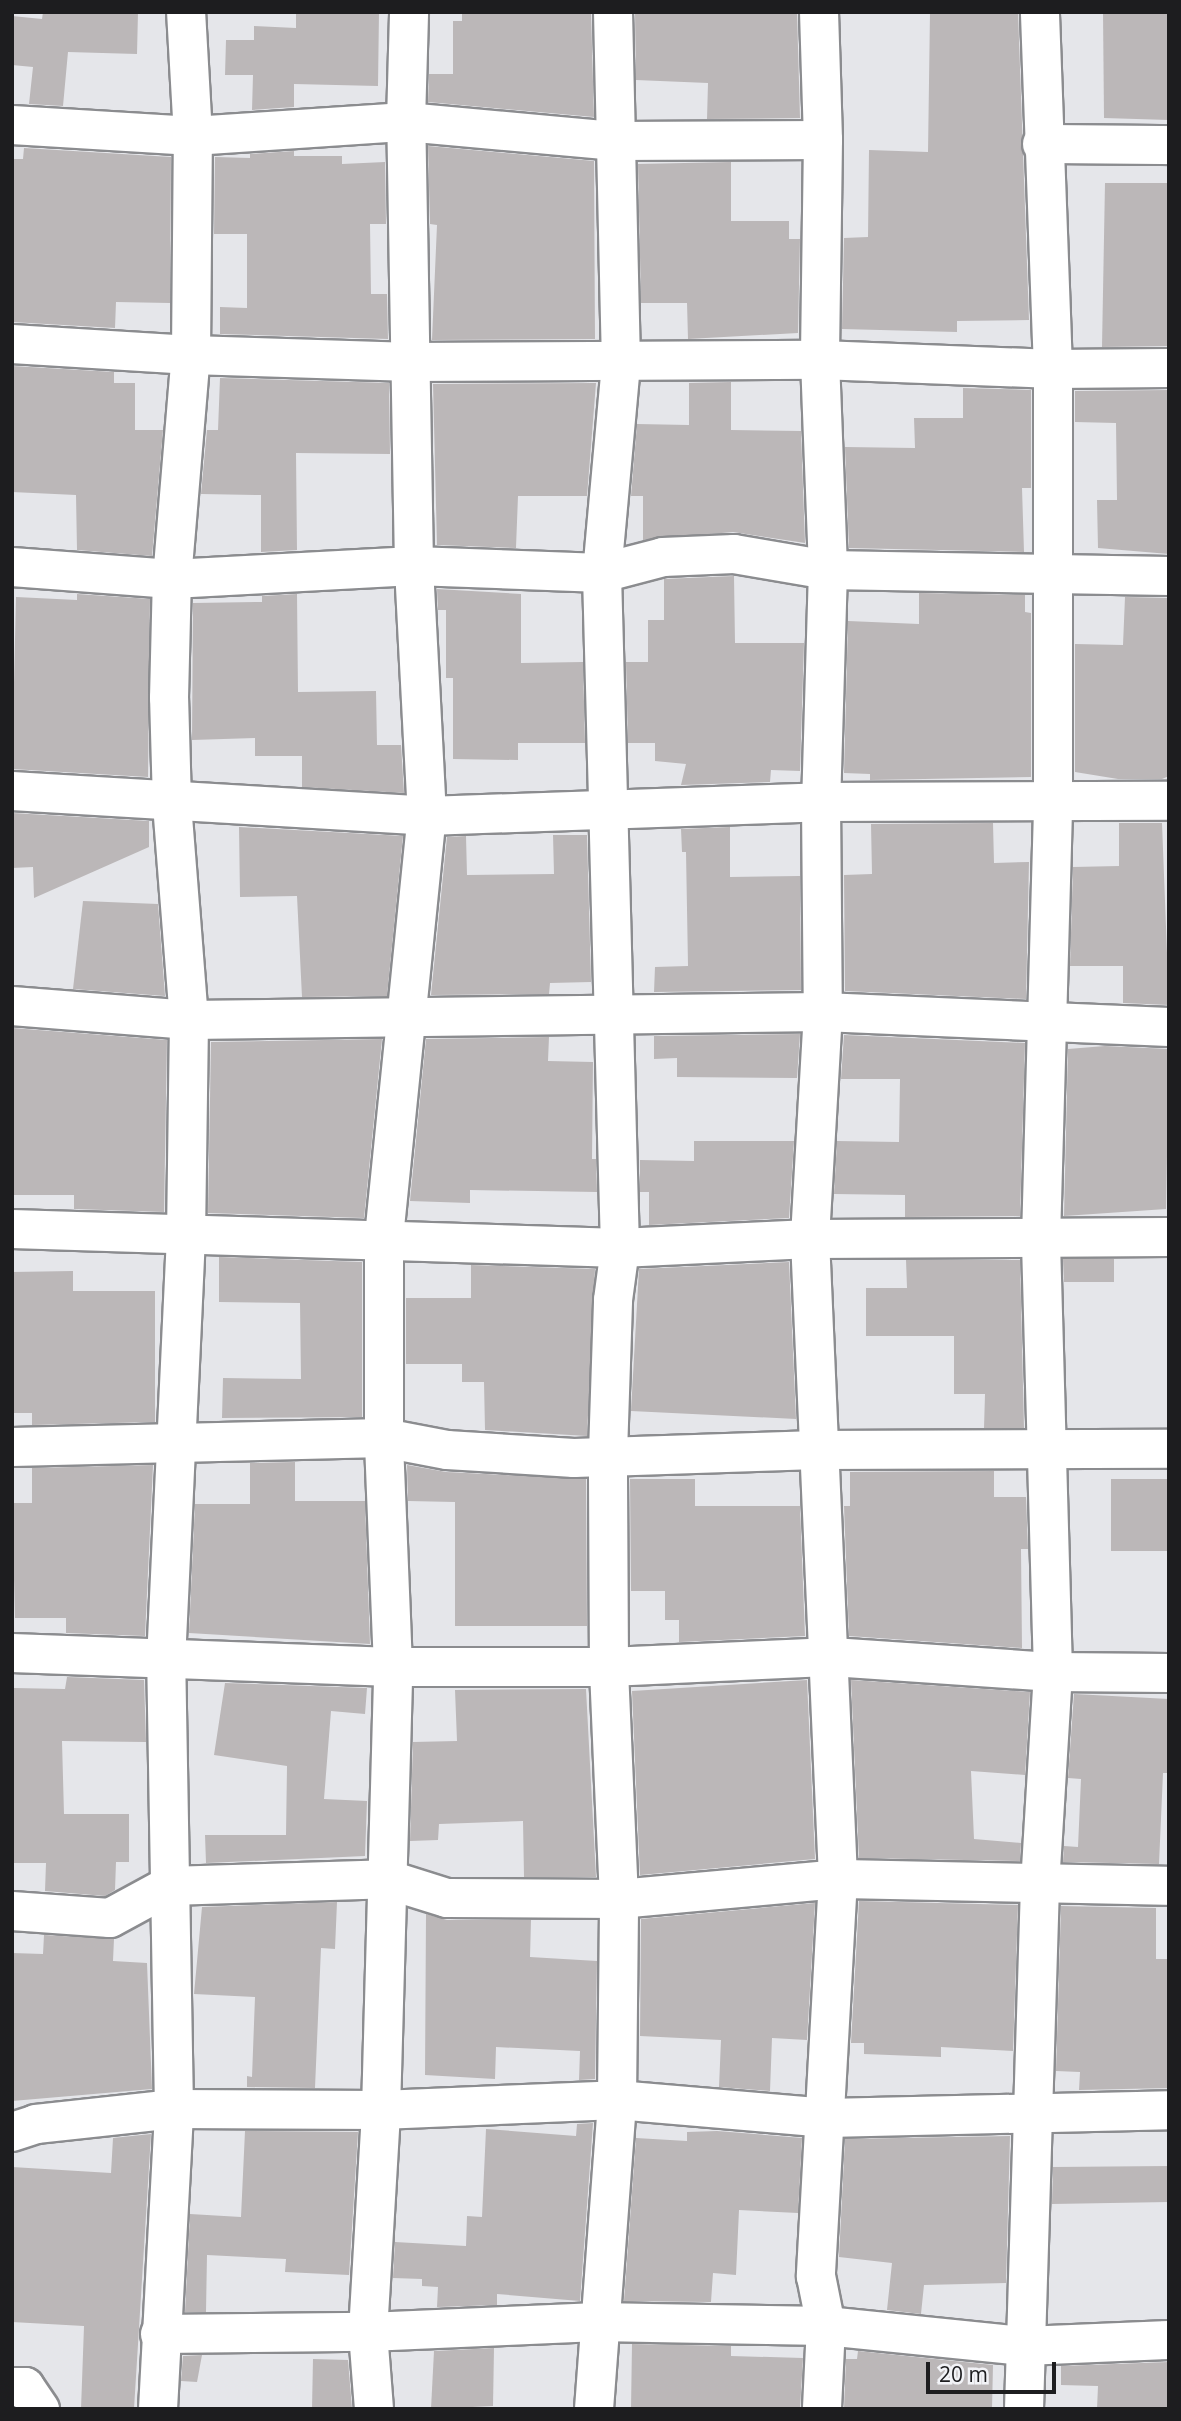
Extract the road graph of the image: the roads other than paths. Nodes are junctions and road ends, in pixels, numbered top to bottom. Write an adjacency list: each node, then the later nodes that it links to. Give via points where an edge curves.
1 (186, 12): 8 (street)
2 (409, 12): 6 (street)
3 (613, 12): 10 (street)
4 (818, 12): 9 (street)
5 (1040, 12): 11 (street)
6 (406, 121): 8 (street); 10 (street); 16 (street)
7 (12, 125): 8 (street)
8 (193, 136): 14 (street)
9 (823, 140): 10 (street); 15 (street)
10 (616, 141): 17 (street)
11 (1042, 144): 12 (street); 19 (street)
12 (1169, 145)
13 (12, 344): 14 (street)
14 (191, 355): 16 (street); 26 (street)
15 (820, 360): 17 (street); 19 (street); 22 (street)
16 (412, 362): 17 (street); 20 (street)
17 (621, 364): 23 (street)
18 (1169, 368): 19 (street)
19 (1053, 369): 24 (street)
20 (414, 566): 23 (street); 26 (street); 33 (street)
21 (12, 567): 26 (street)
22 (828, 569): 23 (street, via 734,554 663,557); 24 (street); 30 (street)
23 (602, 573): 32 (street)
24 (1050, 573): 25 (street); 28 (street)
25 (1169, 576)
26 (172, 579): 31 (street)
27 (12, 790): 31 (street)
28 (1053, 801): 29 (street); 30 (street); 39 (street)
29 (1169, 801)
30 (821, 802): 32 (street); 35 (street)
31 (172, 803): 33 (street); 37 (street)
32 (606, 812): 33 (street); 36 (street)
33 (427, 816): 38 (street)
34 (12, 1006): 37 (street)
35 (823, 1012): 36 (street); 39 (street); 45 (street)
36 (612, 1014): 38 (street); 47 (street)
37 (189, 1020): 38 (street); 42 (street)
38 (409, 1020): 43 (street)
39 (1045, 1024): 40 (street); 46 (street)
40 (1169, 1027)
41 (12, 1229): 42 (street)
42 (186, 1236): 43 (street); 49 (street)
43 (384, 1237): 47 (street); 48 (street)
44 (1169, 1237): 46 (street)
45 (810, 1239): 46 (street); 47 (street); 53 (street)
46 (1041, 1239): 51 (street)
47 (621, 1248): 54 (street, via 613,1300)
48 (384, 1438): 49 (street); 54 (street, via 447,1450 574,1458); 58 (street)
49 (174, 1446): 50 (street); 57 (street)
50 (12, 1447)
51 (1044, 1449): 52 (street); 53 (street); 60 (street)
52 (1169, 1449)
53 (817, 1450): 54 (street); 56 (street)
54 (608, 1454): 59 (street)
55 (12, 1653): 57 (street)
56 (832, 1657): 59 (street); 60 (street); 63 (street)
57 (166, 1661): 58 (street); 65 (street)
58 (393, 1667): 59 (street); 62 (street)
59 (609, 1667): 67 (street)
60 (1053, 1672): 61 (street); 64 (street)
61 (1169, 1673)
62 (386, 1879): 65 (street); 67 (street, via 447,1898); 71 (street)
63 (838, 1879): 64 (street); 67 (street); 74 (street)
64 (1040, 1885): 66 (street); 73 (street)
65 (169, 1886): 68 (street, via 110,1918); 70 (street)
66 (1169, 1886)
67 (619, 1899): 69 (street)
68 (12, 1910)
69 (617, 2100): 71 (street); 74 (street); 76 (street)
70 (174, 2109): 71 (street); 75 (street, via 36,2124); 79 (street)
71 (381, 2110): 78 (street)
72 (1169, 2110): 73 (street)
73 (1032, 2113): 74 (street); 81 (street)
74 (827, 2118): 77 (street, via 816,2276)
75 (12, 2132)
76 (598, 2322): 77 (street); 78 (street); 86 (street)
77 (826, 2326): 81 (street); 87 (street)
78 (368, 2332): 79 (street); 85 (street)
79 (160, 2334): 84 (street)
80 (1169, 2340): 81 (street)
81 (1024, 2346): 88 (street)
82 (12, 2386): 83 (street, via 25,2387)
83 (40, 2409)
84 (158, 2409)
85 (374, 2409)
86 (594, 2409)
87 (822, 2409)
88 (1024, 2409)

